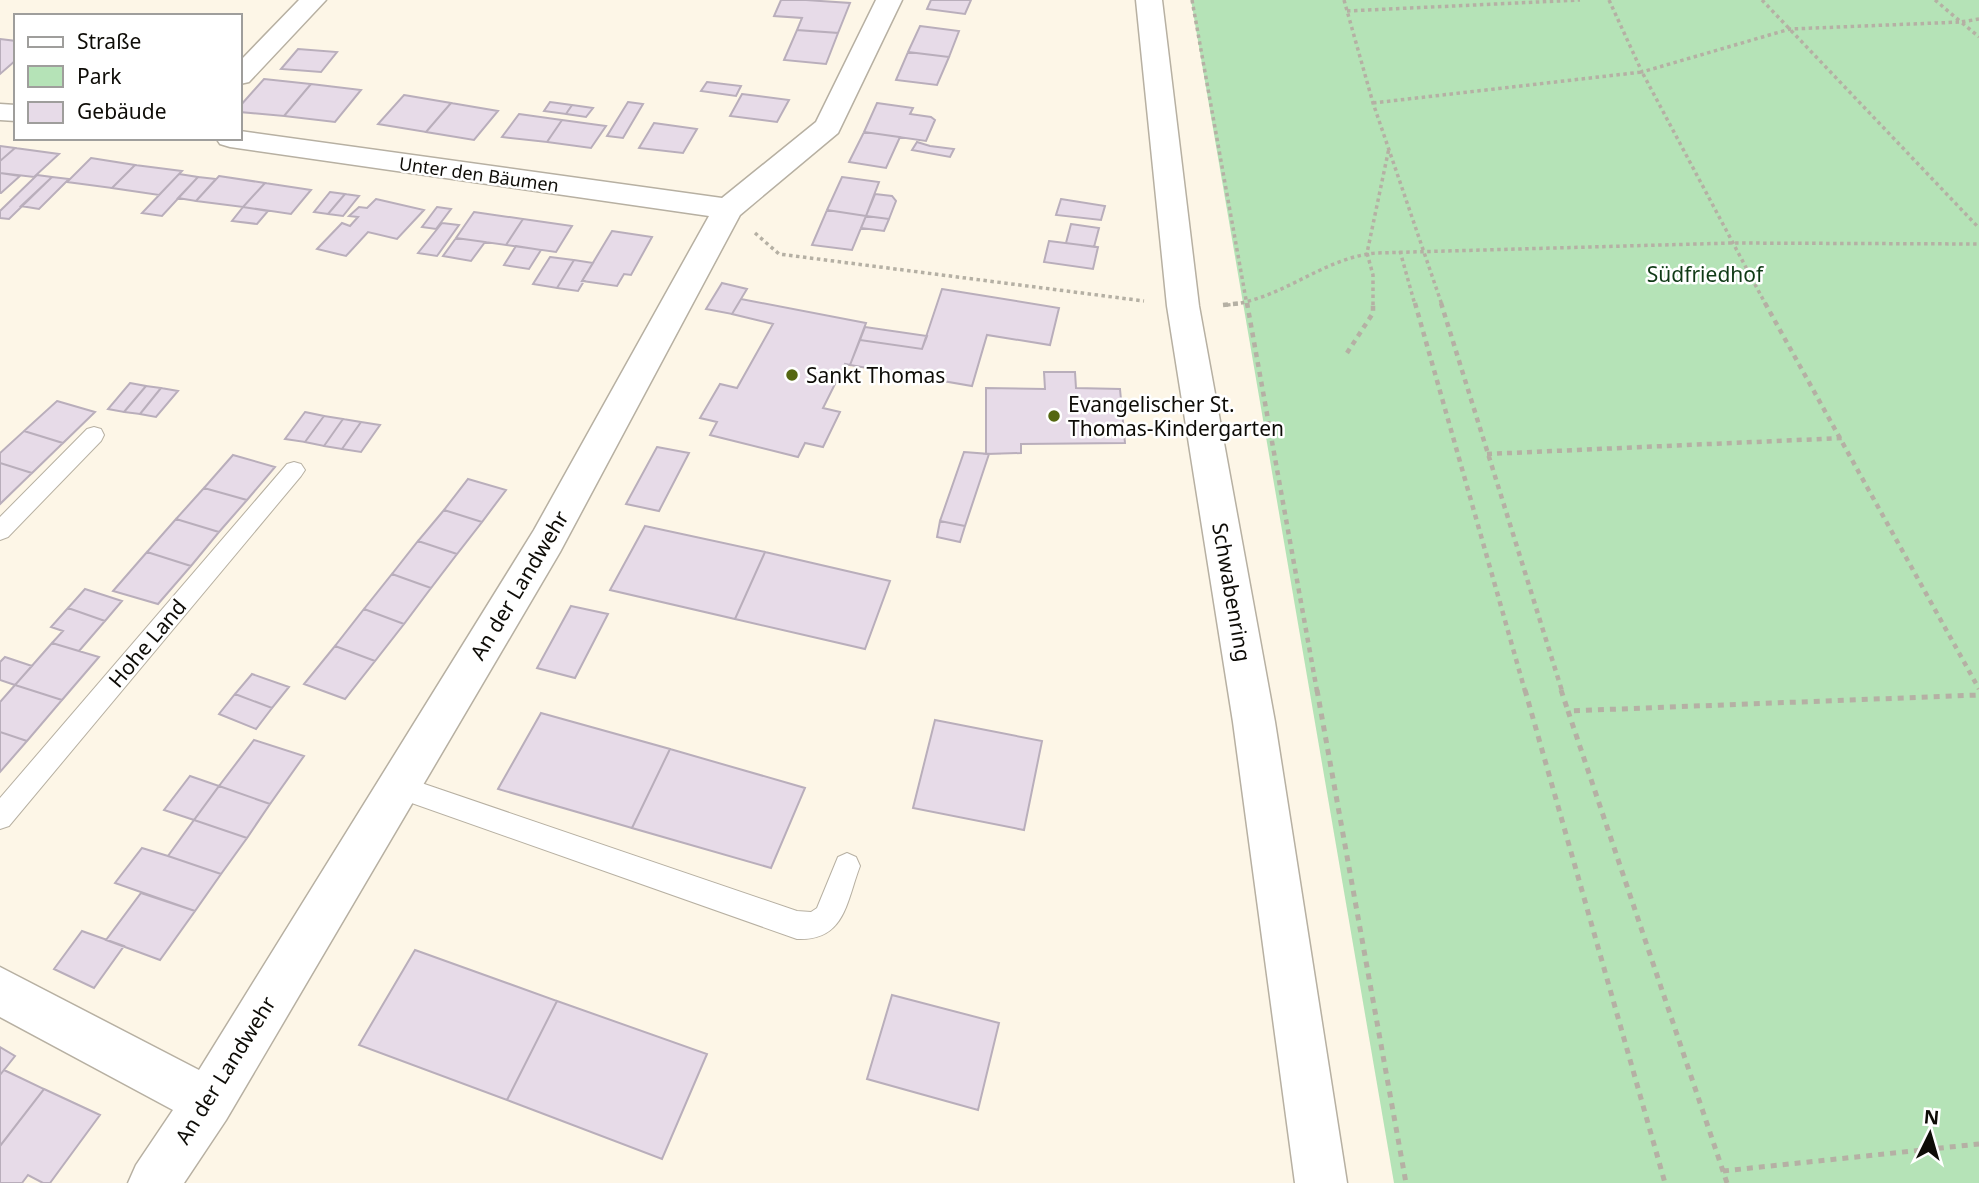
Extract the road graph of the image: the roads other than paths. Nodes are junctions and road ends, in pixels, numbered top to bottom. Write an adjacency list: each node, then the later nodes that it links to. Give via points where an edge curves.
1 (313, 0): 4 (street)
2 (889, 0): 6 (street, An der Landwehr, via 828,127)
3 (1149, 0): 16 (street, Schwabenring, via 1183,306 1254,722)
4 (242, 74)
5 (242, 140): 6 (street, Unter den Bäumen)
6 (728, 209): 10 (street, An der Landwehr, via 547,541)
7 (94, 435): 9 (lane)
8 (294, 470): 11 (lane, Hohe Land)
9 (0, 531)
10 (398, 788): 12 (lane, via 797,925 815,926 827,917); 14 (street, An der Landwehr)
11 (0, 817)
12 (847, 866)
13 (0, 991): 14 (street)
14 (208, 1102): 15 (street, An der Landwehr)
15 (154, 1183)
16 (1321, 1183)

